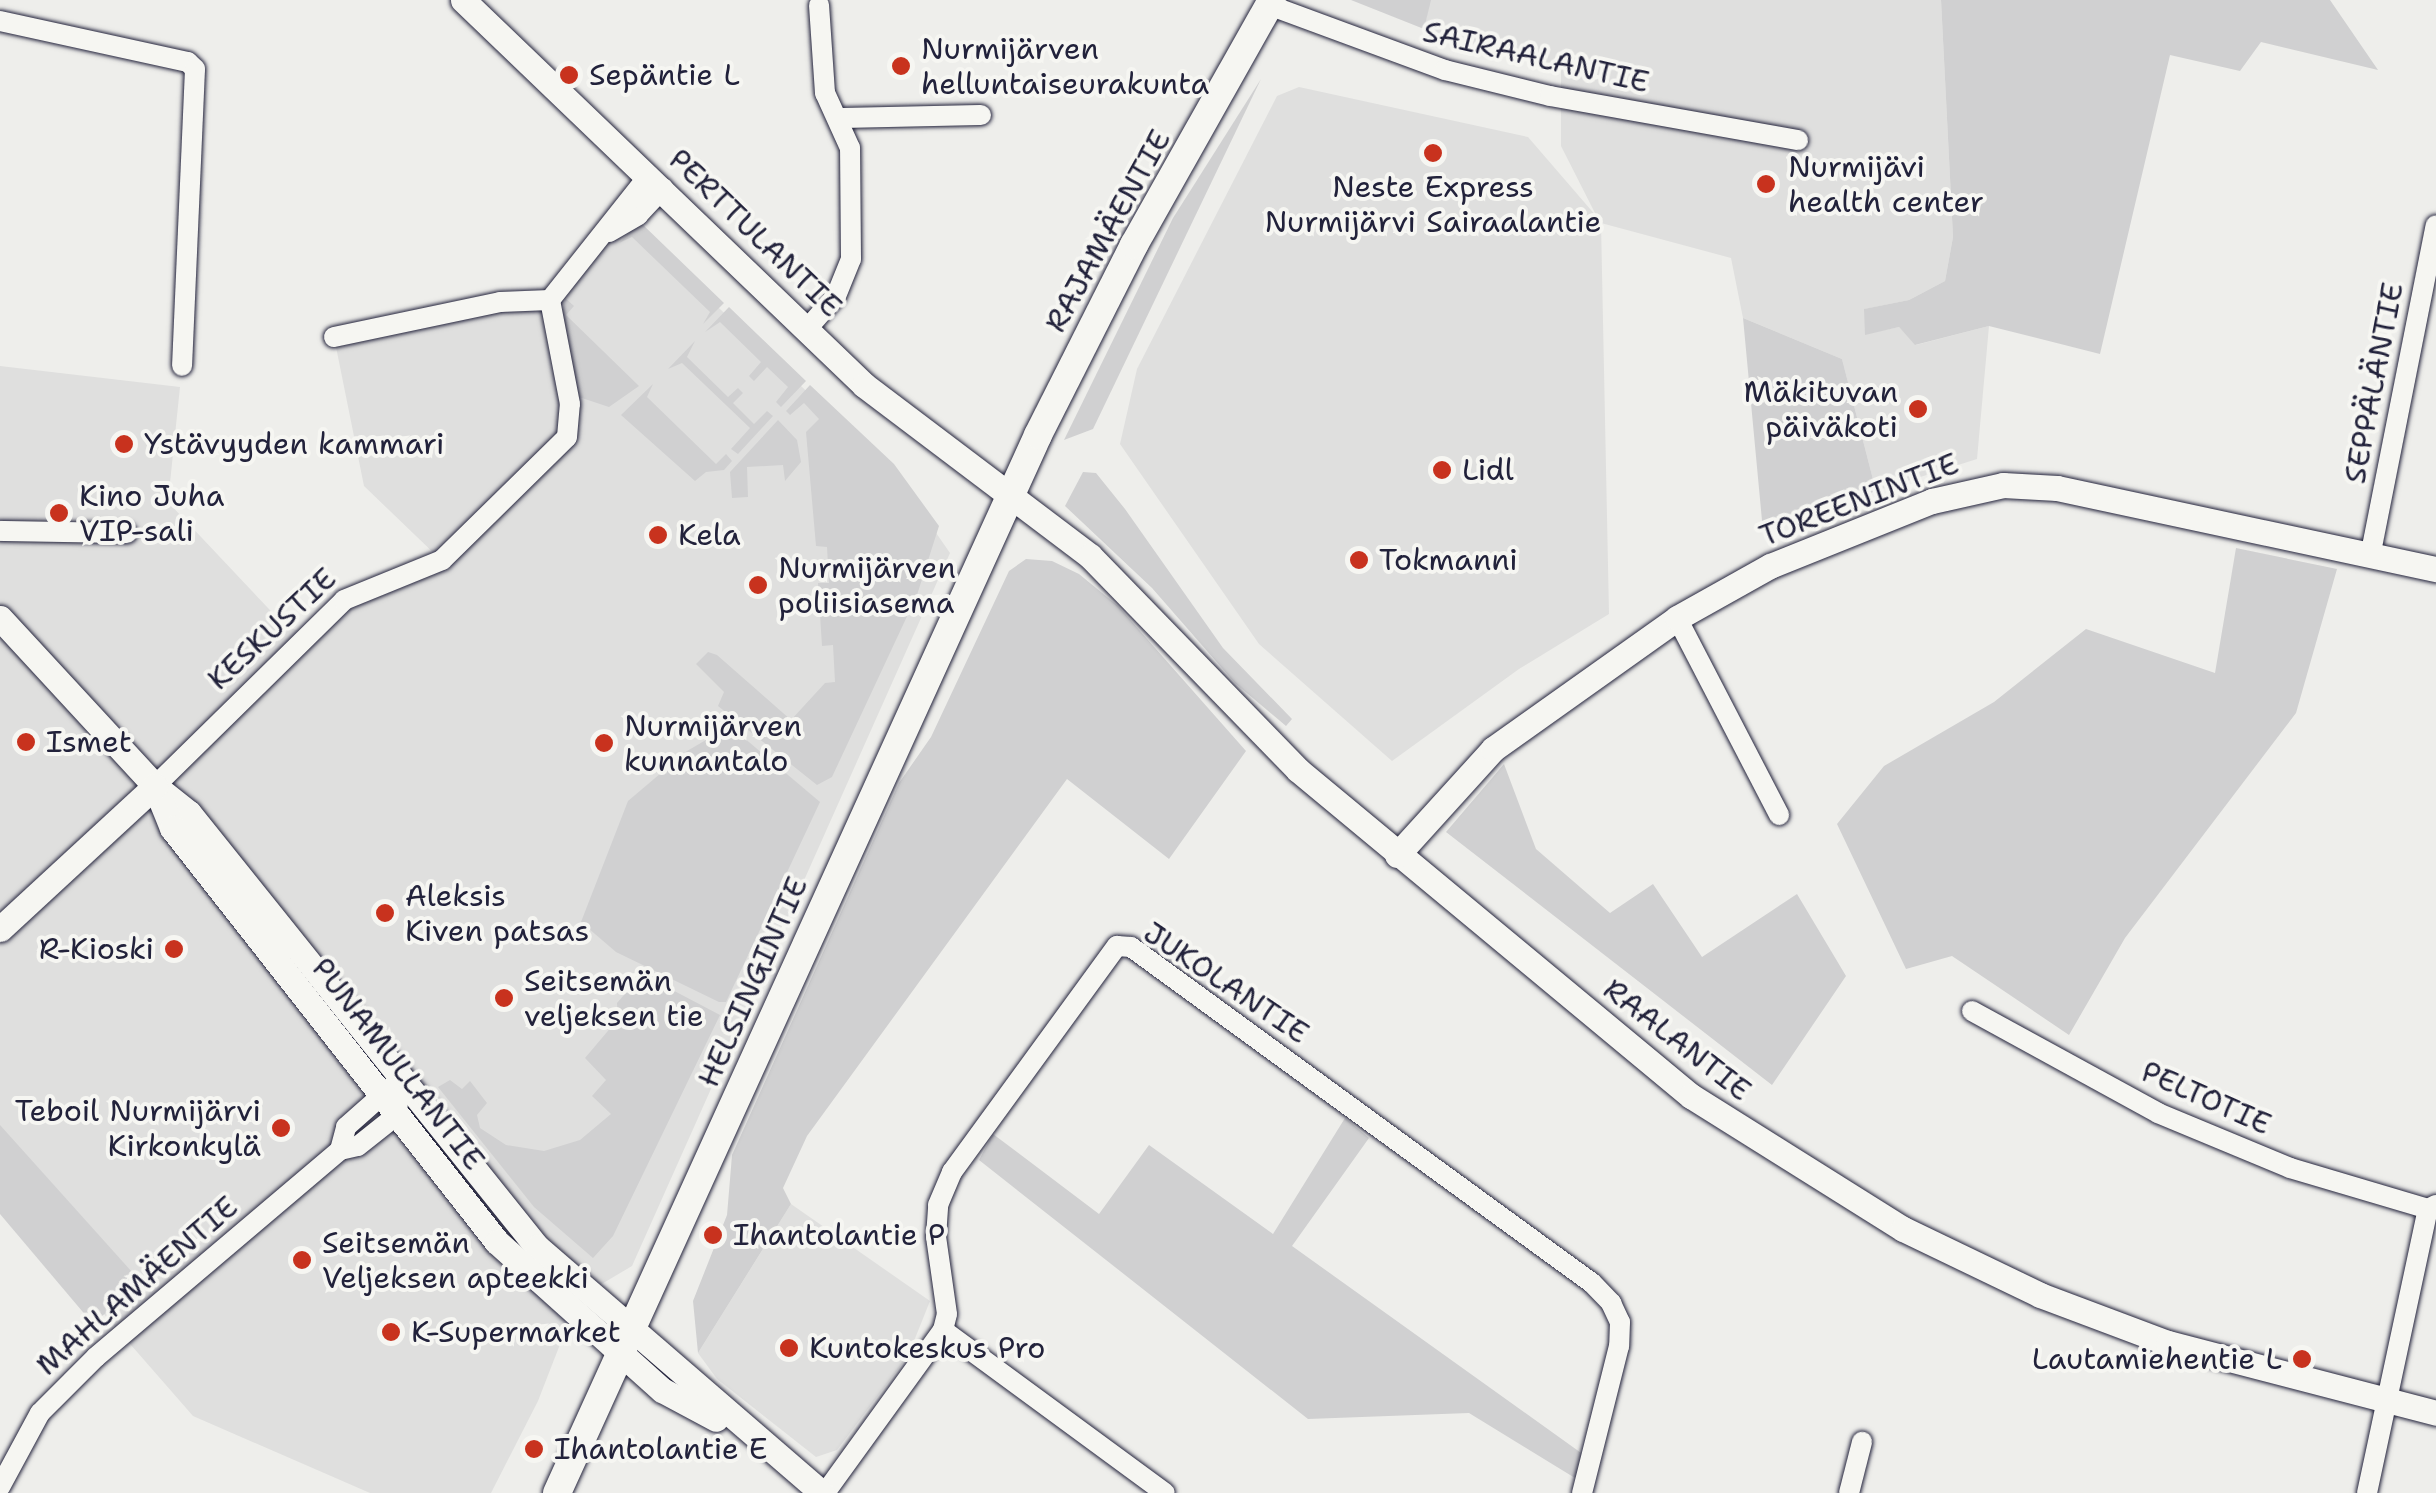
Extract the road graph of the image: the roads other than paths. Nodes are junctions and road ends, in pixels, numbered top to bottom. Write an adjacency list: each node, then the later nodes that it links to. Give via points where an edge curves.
1 (464, 0): 8 (street, PERTTULANTIE)
2 (1271, 2): 7 (street, SAIRAALANTIE, via 1432,67 1550,96); 14 (main road, RAJAMÄENTIE, via 1134,245)
3 (819, 5): 6 (street, via 825,93)
4 (0, 21): 13 (street, via 188,62 195,69)
5 (981, 114): 6 (street)
6 (841, 118): 11 (street, via 850,148 850,259 836,296)
7 (1798, 140)
8 (656, 181): 10 (street, via 638,215 610,232); 11 (street, PERTTULANTIE)
9 (2436, 225): 17 (street, SEPPÄLÄNTIE)
10 (550, 300): 12 (street, via 500,302); 21 (street, KESKUSTIE, via 570,404 567,436 442,560 344,600)
11 (807, 329): 14 (street, PERTTULANTIE, via 922,435)
12 (334, 337)
13 (182, 366)
14 (1011, 498): 23 (street, RAALANTIE, via 1127,589 1262,737); 29 (main road, HELSINGINTIE)
15 (0, 532): 16 (street)
16 (127, 534)
17 (2371, 552): 18 (street, TOREENINTIE); 20 (street, TOREENINTIE, via 2057,488 2003,485 1889,517 1770,566)
18 (2436, 568)
19 (0, 618): 21 (street, PUNAMULLANTIE)
20 (1677, 618): 22 (street); 23 (street, TOREENINTIE, via 1493,749)
21 (155, 786): 24 (street, KESKUSTIE); 26 (street, PUNAMULLANTIE, via 189,813)
22 (1780, 814)
23 (1398, 855): 30 (street, RAALANTIE, via 1691,1096 1902,1229 2040,1295 2168,1344)
24 (0, 930)
25 (1972, 1011): 27 (street, PELTOTIE, via 2174,1120 2290,1168)
26 (393, 1097): 29 (street, PUNAMULLANTIE); 29 (street, PUNAMULLANTIE, via 497,1242); 33 (street, MAHLAMÄENTIE, via 346,1127 340,1150 47,1405)
27 (2432, 1207): 30 (street)
28 (943, 1330): 35 (street); 36 (street); 37 (street, JUKOLANTIE, via 947,1314 936,1237 938,1205 952,1172 1104,958 1118,946 1131,947 1592,1283 1611,1304 1620,1322 1619,1346)
29 (628, 1342): 34 (main road, HELSINGINTIE); 35 (street)
30 (2387, 1404): 31 (street, RAALANTIE); 39 (street)
31 (2436, 1413)
32 (1862, 1442): 38 (street)
33 (0, 1487)
34 (557, 1493)
35 (823, 1493)
36 (1165, 1493)
37 (1582, 1493)
38 (1849, 1493)
39 (2367, 1493)

